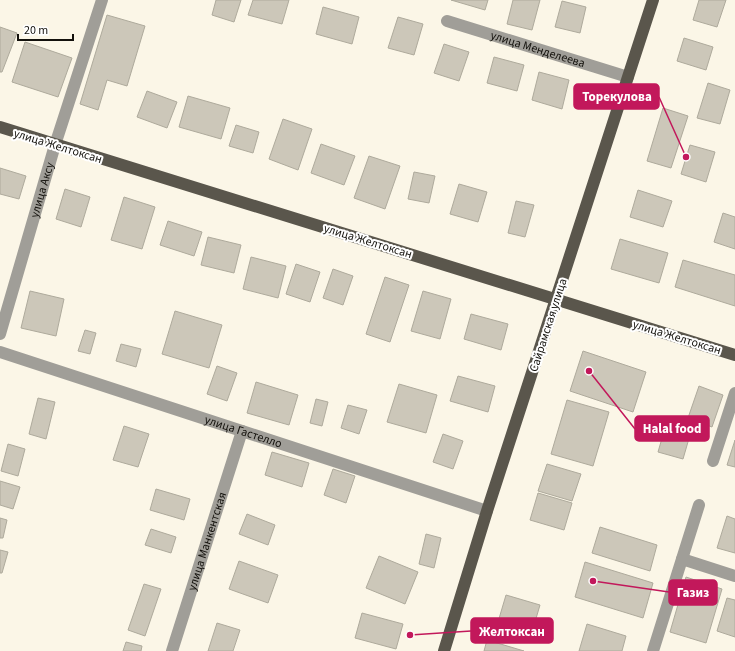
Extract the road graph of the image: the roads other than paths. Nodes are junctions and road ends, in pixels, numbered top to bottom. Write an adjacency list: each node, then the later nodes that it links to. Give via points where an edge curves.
1 (102, 0): 6 (street, улица Аксу)
2 (653, 0): 4 (main road, Сайрамская улица)
3 (447, 21): 4 (street, улица Менделеева)
4 (628, 77): 7 (main road, Сайрамская улица)
5 (0, 127): 6 (main road, улица Желтоксан)
6 (55, 145): 7 (main road, улица Желтоксан); 8 (street, улица Аксу)
7 (556, 300): 10 (main road, улица Желтоксан); 15 (main road, Сайрамская улица)
8 (0, 334)
9 (0, 352): 12 (street, улица Гастелло)
10 (735, 355)
11 (735, 393): 13 (street)
12 (242, 431): 15 (street, улица Гастелло); 18 (street, улица Манкентская)
13 (713, 461)
14 (699, 505): 16 (street)
15 (487, 511): 19 (main road, Сайрамская улица)
16 (682, 559): 17 (street); 20 (street)
17 (735, 576)
18 (172, 651)
19 (444, 651)
20 (653, 651)

